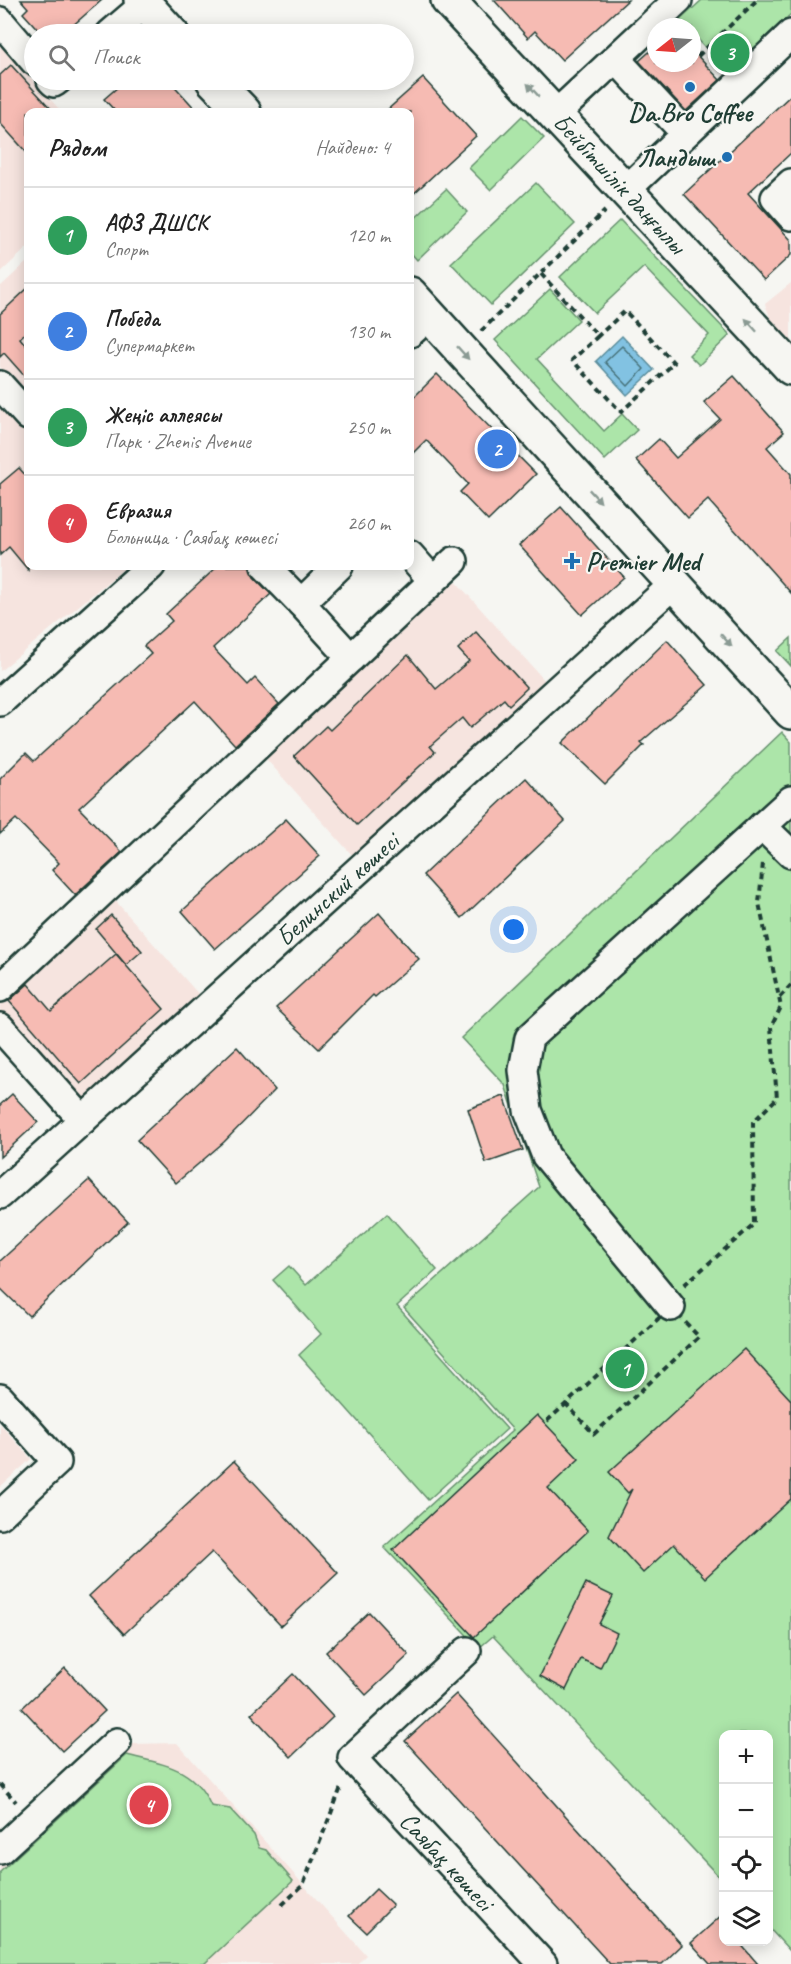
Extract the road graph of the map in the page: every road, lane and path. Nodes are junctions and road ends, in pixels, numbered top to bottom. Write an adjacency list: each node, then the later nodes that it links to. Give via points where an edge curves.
1 (448, 0): 14 (main road, Бейбітшілік даңғылы, one-way to 1)
2 (678, 0): 11 (street)
3 (757, 0): 10 (path)
4 (143, 2): 6 (street); 7 (main road)
5 (0, 21): 9 (street)
6 (120, 24)
7 (163, 24)
8 (791, 34): 15 (street)
9 (24, 49)
10 (701, 53)
11 (616, 58): 14 (street); 15 (street)
12 (223, 90): 13 (main road)
13 (240, 108)
14 (556, 114): 17 (main road, Бейбітшілік даңғылы)
15 (685, 133): 17 (street)
16 (791, 183): 18 (street, via 775,198)
17 (627, 189): 19 (path); 23 (main road, Бейбітшілік даңғылы, one-way to 17)
18 (791, 216)
19 (541, 274): 21 (path); 22 (path)
20 (416, 314): 22 (main road)
21 (598, 336): 21 (path, via 572,360 621,412 674,363 625,311)
22 (462, 352): 32 (main road, one-way to 32)
23 (791, 368)
24 (0, 385): 25 (street)
25 (24, 412)
26 (414, 560): 31 (street)
27 (454, 561): 31 (street)
28 (147, 570): 35 (street)
29 (270, 570): 33 (street)
30 (335, 570): 33 (street)
31 (433, 581): 34 (street)
32 (675, 583): 36 (main road, one-way to 36); 45 (street, Белинский көшесі)
33 (301, 603): 34 (street)
34 (351, 658): 42 (street)
35 (0, 702)
36 (791, 712)
37 (791, 800): 38 (street)
38 (762, 826): 39 (street); 47 (street, via 528,1038 523,1070 528,1110 546,1156)
39 (791, 854)
40 (763, 857): 43 (path, via 759,903)
41 (791, 985): 43 (path)
42 (0, 988)
43 (779, 997): 47 (path, via 781,1007 771,1027 777,1098 753,1122 754,1224)
44 (0, 1027): 45 (street)
45 (83, 1120): 46 (street, Белинский көшесі)
46 (0, 1195)
47 (669, 1303): 49 (path); 49 (path, via 699,1337 594,1434)
48 (0, 1398): 51 (street, via 57,1462)
49 (566, 1404): 50 (path)
50 (547, 1421)
51 (0, 1515)
52 (467, 1651): 54 (street)
53 (117, 1742): 55 (street)
54 (352, 1758): 56 (path, via 303,1885); 57 (street, Саябақ көшесі)
55 (0, 1850)
56 (282, 1905)
57 (543, 1964)

